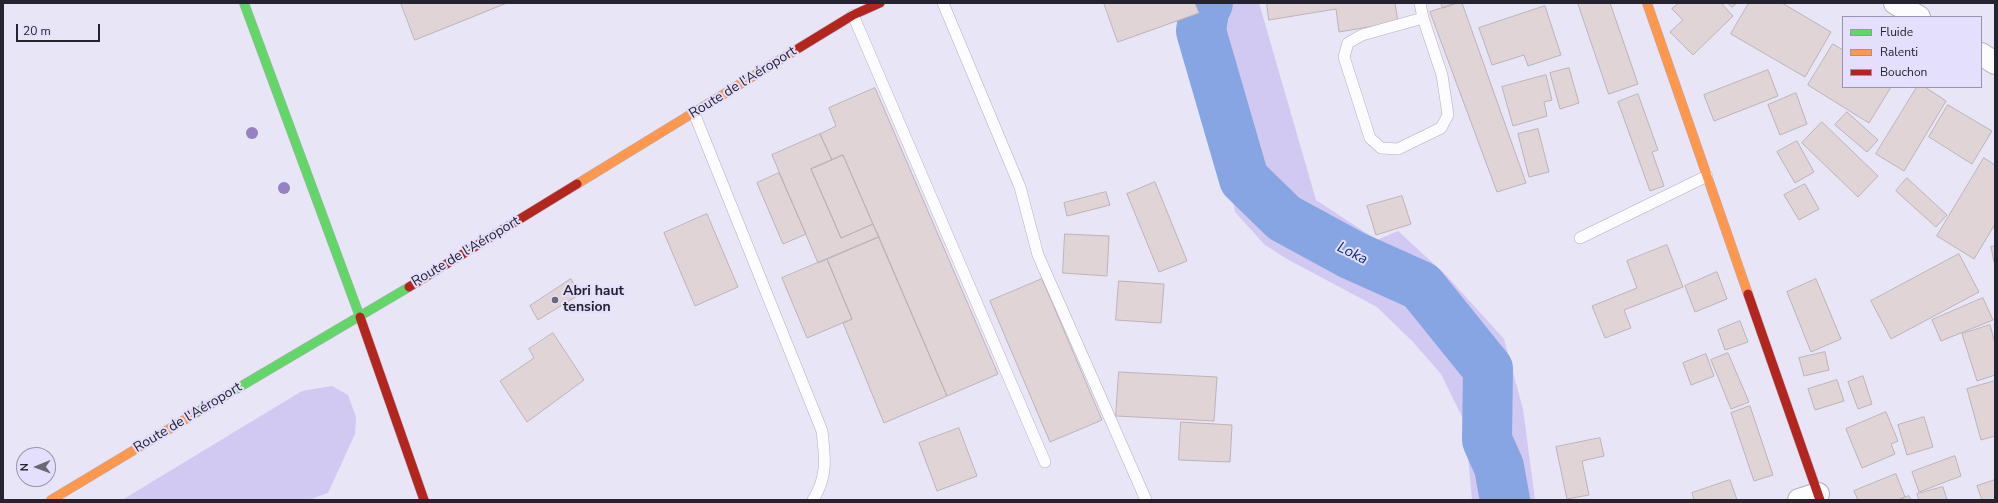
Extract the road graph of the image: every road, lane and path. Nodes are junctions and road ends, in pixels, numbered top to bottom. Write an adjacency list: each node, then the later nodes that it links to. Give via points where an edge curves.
1 (244, 3): 15 (street)
2 (880, 3): 7 (street, Route de l'Aéroport)
3 (943, 3): 21 (lane, via 1020,187 1038,255)
4 (1420, 3): 9 (lane)
5 (1647, 3): 13 (street)
6 (1895, 3): 8 (street)
7 (854, 15): 12 (street, Route de l'Aéroport); 16 (lane)
8 (1917, 16)
9 (1423, 18): 9 (lane, via 1442,74 1448,115 1441,128 1398,149 1381,148 1370,138 1344,57 1348,43 1362,35)
10 (1982, 55): 11 (street)
11 (1995, 63)
12 (694, 113): 15 (street, Route de l'Aéroport, via 444,267); 20 (lane, via 822,431 825,458 822,486)
13 (1707, 176): 14 (lane); 17 (street)
14 (1580, 238)
15 (359, 316): 18 (street, Route de l'Aéroport); 19 (street)
16 (1045, 462)
17 (1812, 498)
18 (51, 500)
19 (424, 500)
20 (813, 500)
21 (1146, 500)

